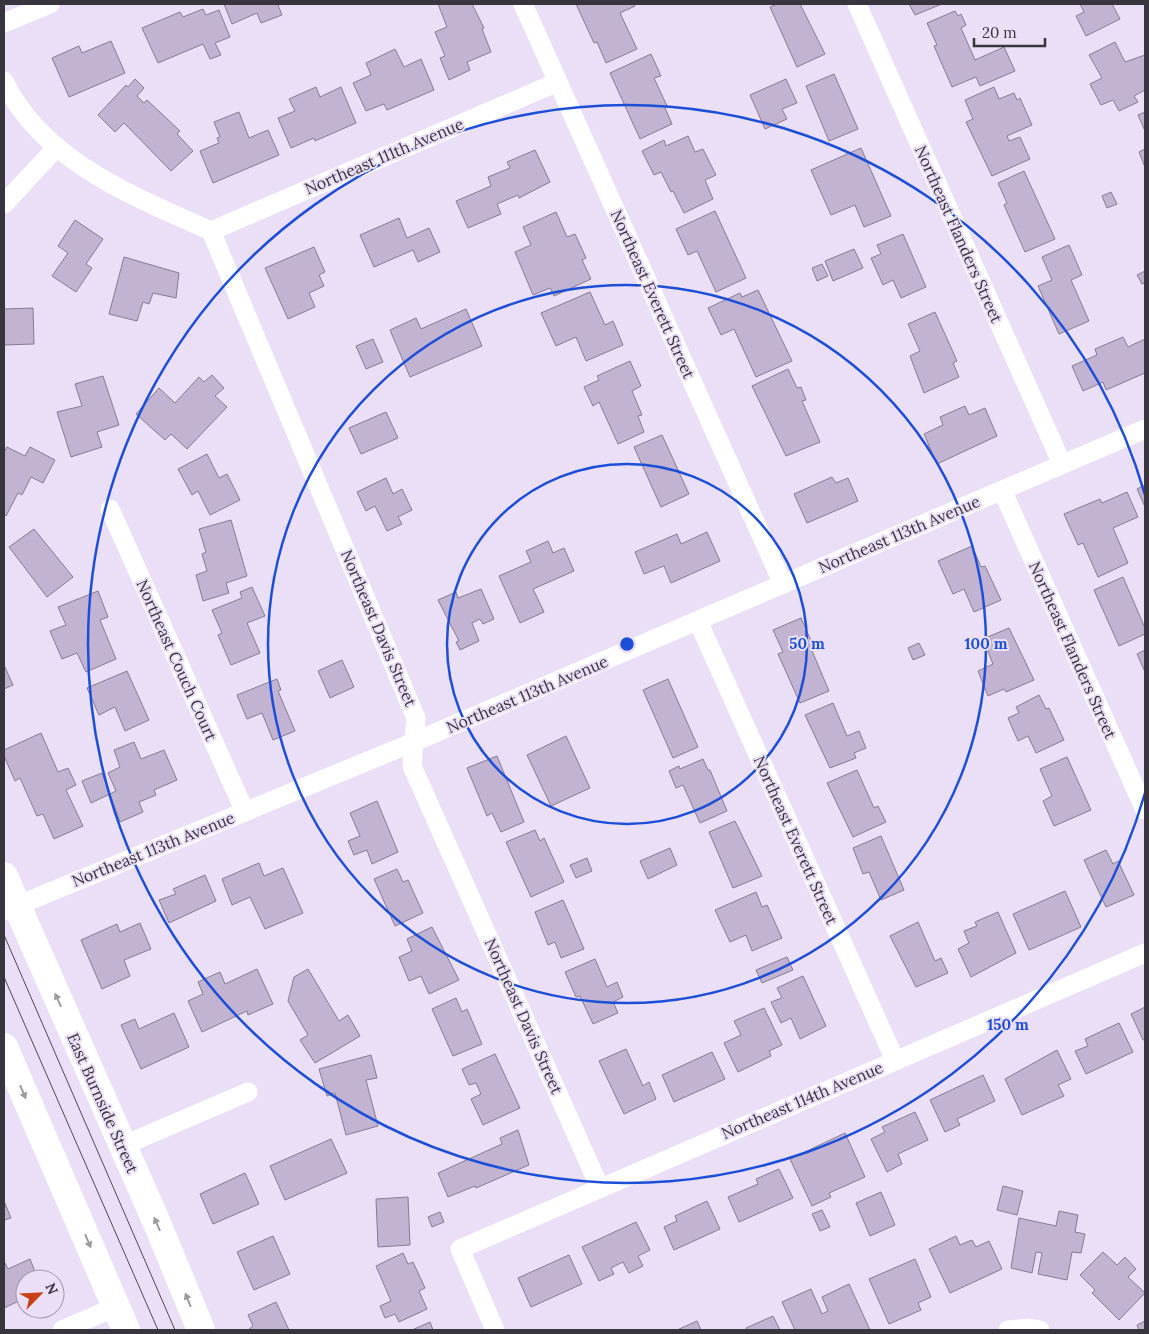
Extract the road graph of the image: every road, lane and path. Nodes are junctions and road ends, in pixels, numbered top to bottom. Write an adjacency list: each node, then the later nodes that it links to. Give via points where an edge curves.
1 (50, 4): 4 (street)
2 (523, 4): 6 (street, Northeast Everett Street)
3 (857, 4): 11 (street, Northeast Flanders Street)
4 (4, 23)
5 (4, 81): 7 (street)
6 (558, 82): 9 (street, Northeast 111th Avenue); 14 (street, Northeast Everett Street)
7 (56, 148): 8 (street); 9 (street, via 114,185)
8 (4, 204)
9 (211, 231): 16 (street, Northeast Davis Street, via 416,718)
10 (1145, 429): 11 (street, Northeast 113th Avenue)
11 (1062, 464): 12 (street, Northeast 113th Avenue)
12 (1002, 490): 14 (street, Northeast 113th Avenue); 17 (street, Northeast Flanders Street)
13 (110, 509): 18 (street, Northeast Couch Court)
14 (783, 584): 15 (street, Northeast 113th Avenue)
15 (698, 621): 16 (street, Northeast 113th Avenue); 23 (street, Northeast Everett Street)
16 (414, 742): 18 (street, Northeast 113th Avenue); 26 (street, Northeast Davis Street, via 412,766)
17 (1145, 810)
18 (245, 812): 20 (street, Northeast 113th Avenue)
19 (4, 876): 20 (street, East Burnside Street)
20 (10, 908): 25 (street, East Burnside Street, one-way to 20)
21 (1145, 953): 23 (street, Northeast 114th Avenue)
22 (4, 1047): 27 (street, one-way to 27)
23 (895, 1060): 26 (street, Northeast 114th Avenue)
24 (248, 1092): 25 (street)
25 (122, 1146): 29 (street, East Burnside Street, one-way to 25)
26 (600, 1188): 30 (street, Northeast 114th Avenue, via 460,1249)
27 (121, 1319): 28 (street)
28 (62, 1330)
29 (201, 1330)
30 (495, 1330)
31 (1008, 1330): 32 (street)
32 (1040, 1330)

